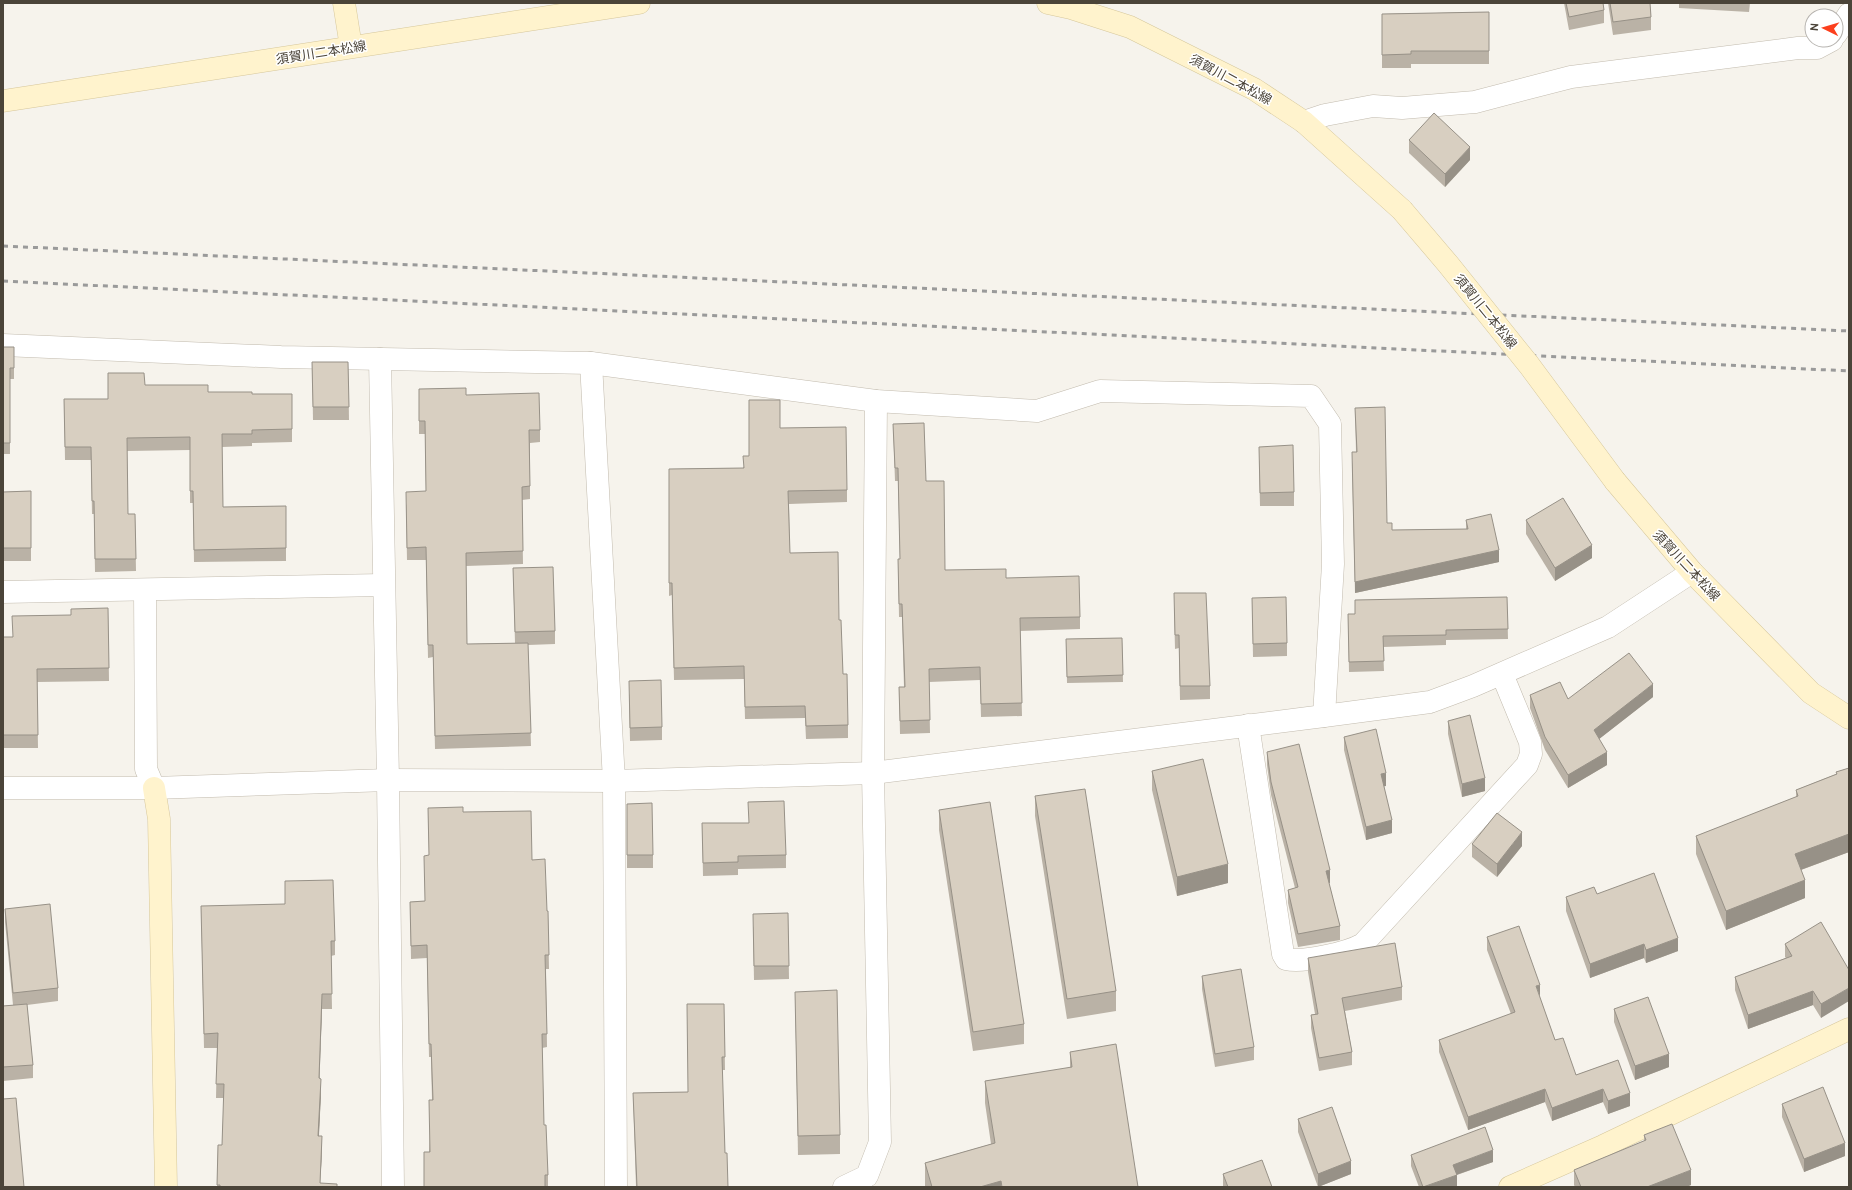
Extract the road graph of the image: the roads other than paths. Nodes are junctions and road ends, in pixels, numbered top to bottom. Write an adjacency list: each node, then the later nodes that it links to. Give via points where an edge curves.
1 (344, 3): 4 (main road)
2 (639, 3): 4 (main road, 須賀川二本松線)
3 (1048, 3): 7 (main road, 須賀川二本松線, via 1130,27 1254,89)
4 (351, 47): 6 (main road, 須賀川二本松線)
5 (1804, 48): 7 (street, via 1571,77 1475,102 1402,108 1373,106 1325,115)
6 (3, 101)
7 (1304, 122): 12 (main road, 須賀川二本松線, bridge, via 1402,210 1530,365 1615,481)
8 (3, 345): 9 (street)
9 (380, 359): 10 (street); 13 (street)
10 (591, 363): 11 (street); 22 (street)
11 (876, 401): 17 (street, via 1037,411 1100,391 1311,396 1330,424 1333,564); 20 (street)
12 (1692, 572): 16 (street, via 1608,627); 18 (main road, 須賀川二本松線, via 1811,693)
13 (383, 585): 14 (street); 21 (street)
14 (145, 590): 15 (street); 24 (street, via 146,769)
15 (3, 592)
16 (1502, 674): 17 (street, via 1430,702); 19 (street, via 1530,742 1531,754 1527,765 1363,944 1340,954 1294,961 1286,959 1282,954)
17 (1324, 716): 19 (street)
18 (1849, 718)
19 (1248, 725): 20 (street)
20 (873, 773): 22 (street); 29 (street, via 880,1142 867,1176)
21 (388, 780): 22 (street); 24 (street); 27 (street)
22 (614, 781): 28 (street)
23 (3, 788): 24 (street)
24 (154, 788): 26 (main road, via 159,819)
25 (1849, 1029): 30 (main road, via 1610,1143)
26 (166, 1187)
27 (393, 1187)
28 (616, 1187)
29 (844, 1187)
30 (1510, 1187)

